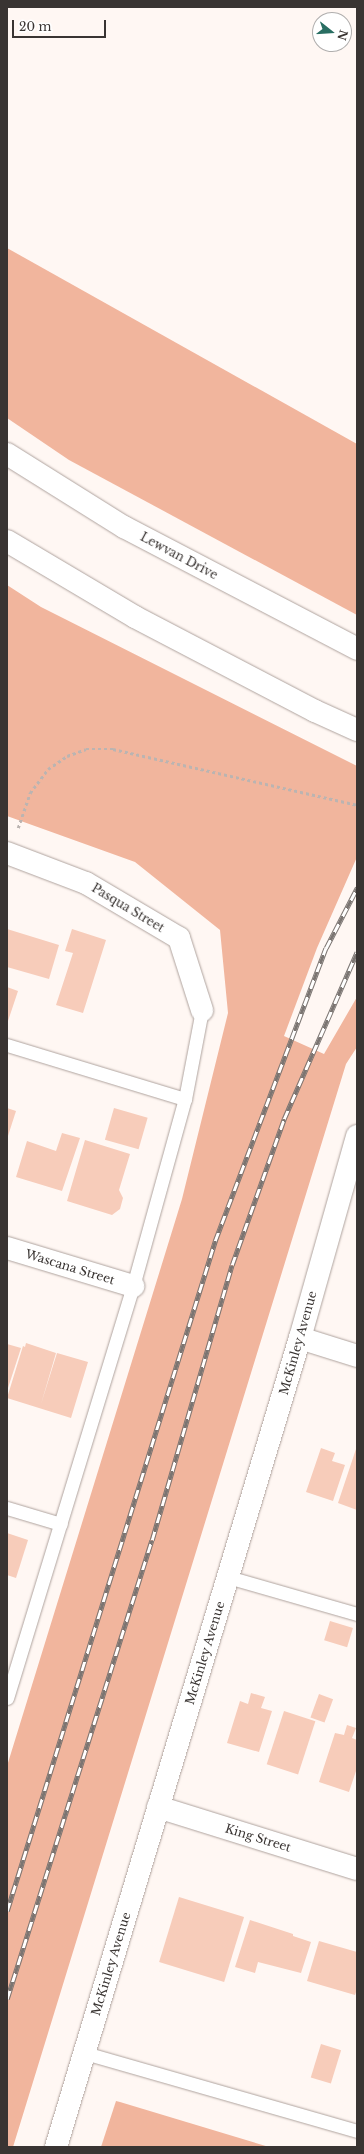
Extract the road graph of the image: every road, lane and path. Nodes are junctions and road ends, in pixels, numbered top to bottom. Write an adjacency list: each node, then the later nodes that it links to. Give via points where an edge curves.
1 (7, 454): 3 (street, Lewvan Drive, via 124,528)
2 (7, 541): 4 (street, via 135,617 315,711)
3 (357, 649)
4 (357, 730)
5 (357, 805): 6 (path, via 113,749 86,749 67,756 48,769 30,793)
6 (8, 853): 7 (street, Pasqua Street, via 86,883 179,938)
7 (202, 1010): 9 (lane)
8 (7, 1045): 9 (lane)
9 (185, 1099): 13 (lane)
10 (357, 1136): 11 (street, McKinley Avenue)
11 (353, 1160): 14 (street, McKinley Avenue)
12 (7, 1248): 13 (street, Wascana Street)
13 (133, 1286): 17 (lane)
14 (300, 1338): 15 (street); 18 (street, McKinley Avenue)
15 (357, 1356)
16 (7, 1508): 17 (lane)
17 (61, 1524): 20 (lane)
18 (228, 1577): 19 (lane); 21 (street, McKinley Avenue)
19 (357, 1614)
20 (7, 1698)
21 (158, 1807): 22 (street, King Street); 23 (street, McKinley Avenue)
22 (357, 1869)
23 (84, 2053): 24 (lane); 25 (street, McKinley Avenue)
24 (357, 2131)
25 (56, 2147)

